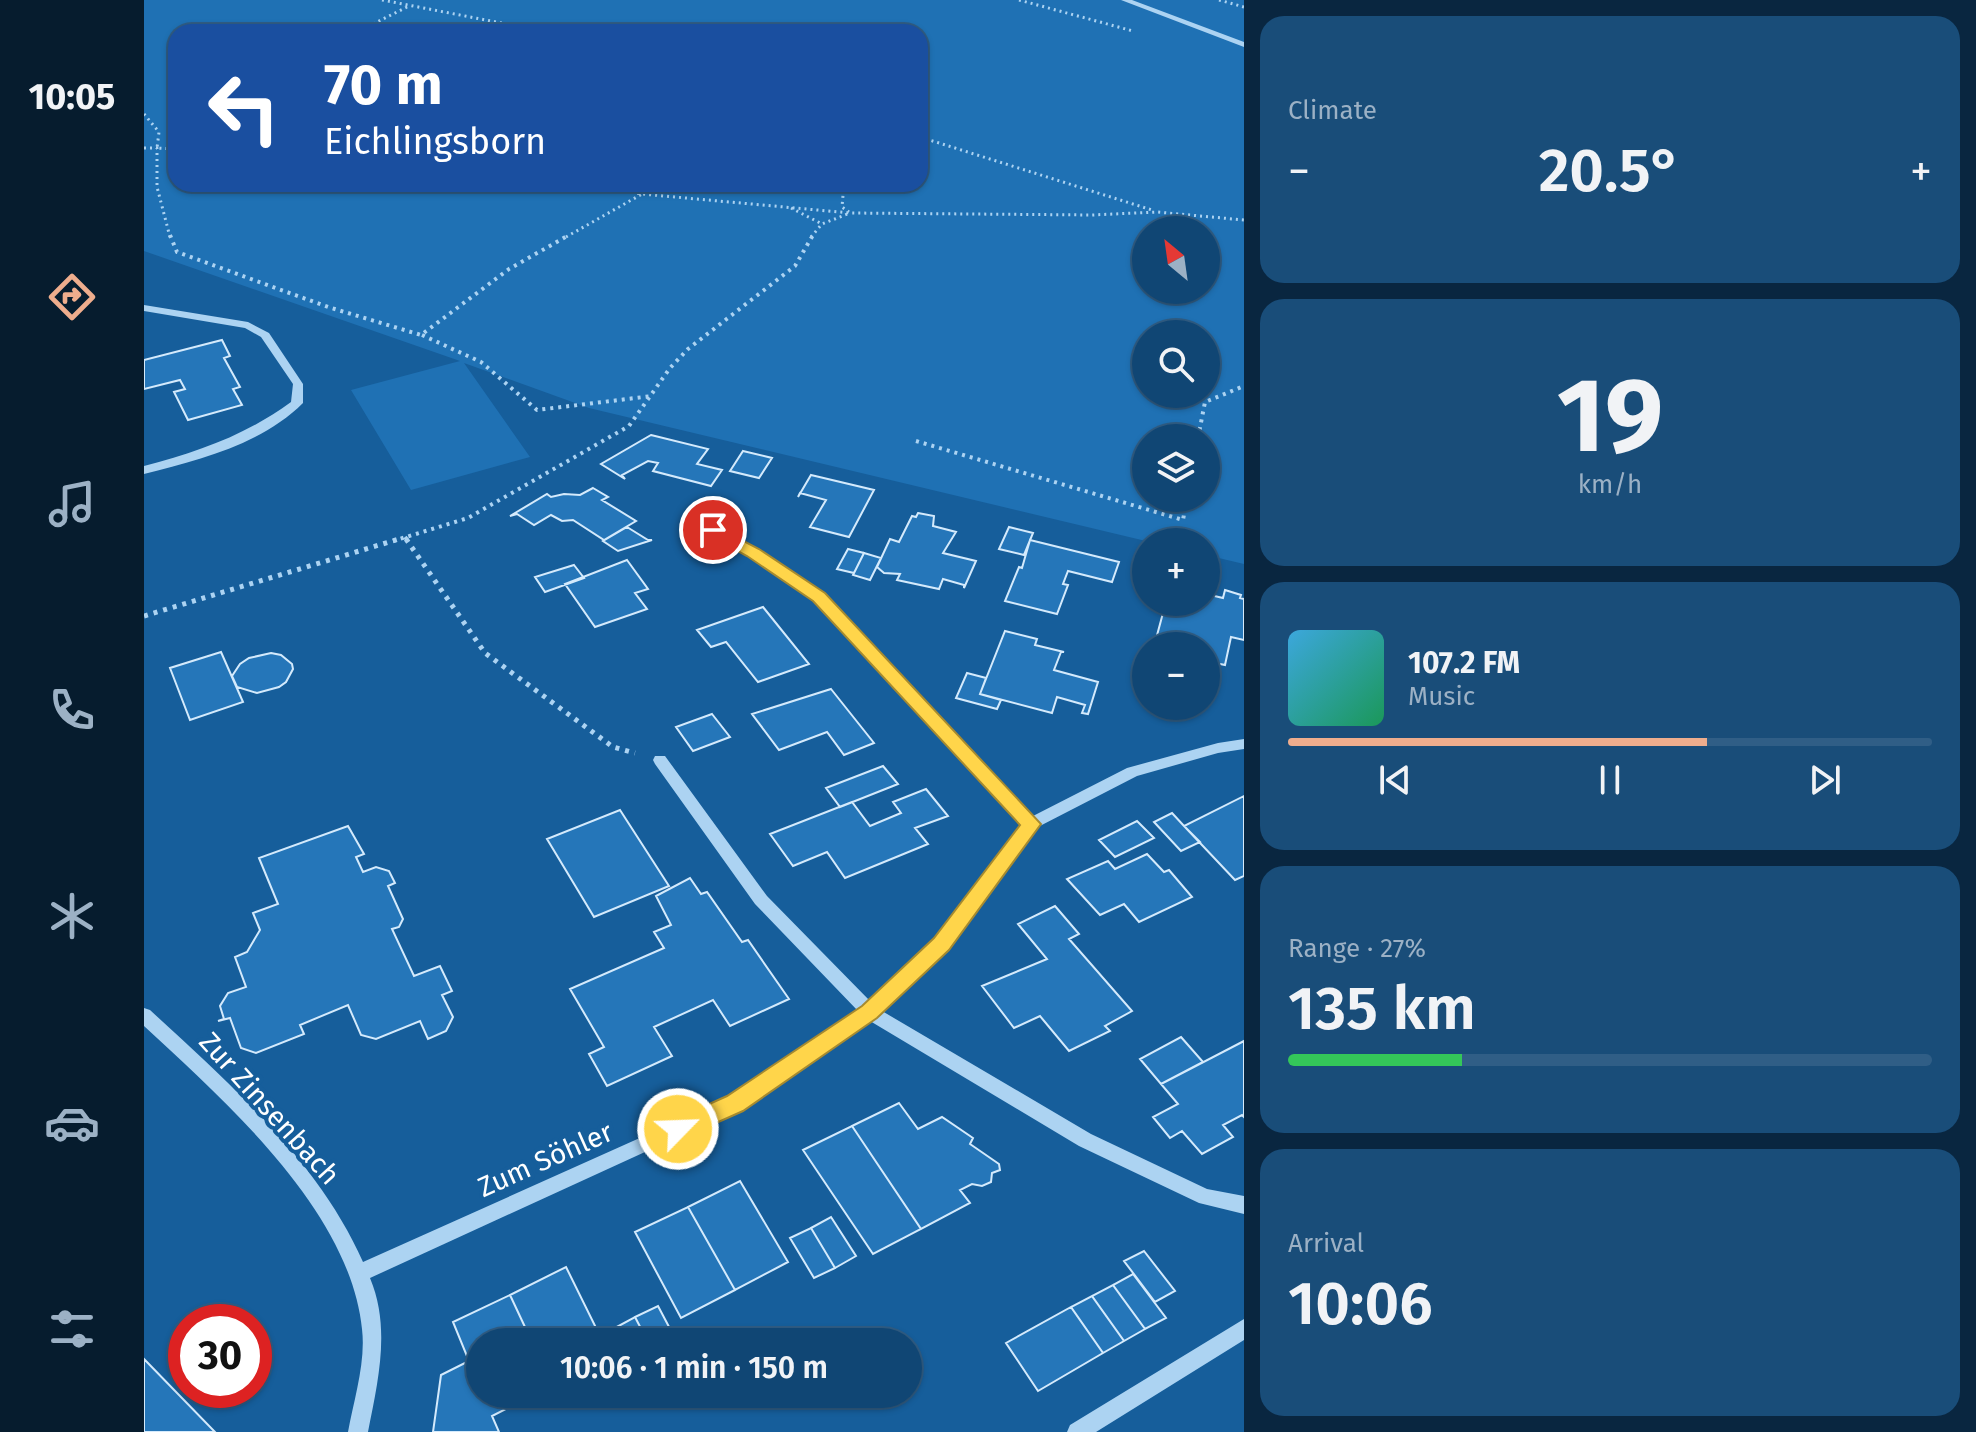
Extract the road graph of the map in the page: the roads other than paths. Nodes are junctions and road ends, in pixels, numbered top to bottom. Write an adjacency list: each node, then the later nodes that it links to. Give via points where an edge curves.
1 (1125, 0): 2 (street)
2 (1244, 45)
3 (144, 308): 4 (street, via 248,325 265,335 298,384 297,403 242,441)
4 (144, 470)
5 (713, 530): 8 (street, via 819,597)
6 (1244, 744): 8 (street, Zum Söhler, via 1132,772)
7 (660, 760): 9 (street, via 761,900)
8 (1031, 824): 9 (street, Zum Söhler, via 942,944)
9 (870, 1012): 11 (street, via 1085,1140 1205,1197); 12 (street, Zum Söhler, via 735,1103)
10 (144, 1015): 12 (street, Zur Zinsenbach, via 209,1075 293,1167 343,1237)
11 (1244, 1205)
12 (360, 1273): 14 (street, Zur Zinsenbach, via 372,1330)
13 (1244, 1329): 15 (street)
14 (358, 1432)
15 (1077, 1432)

